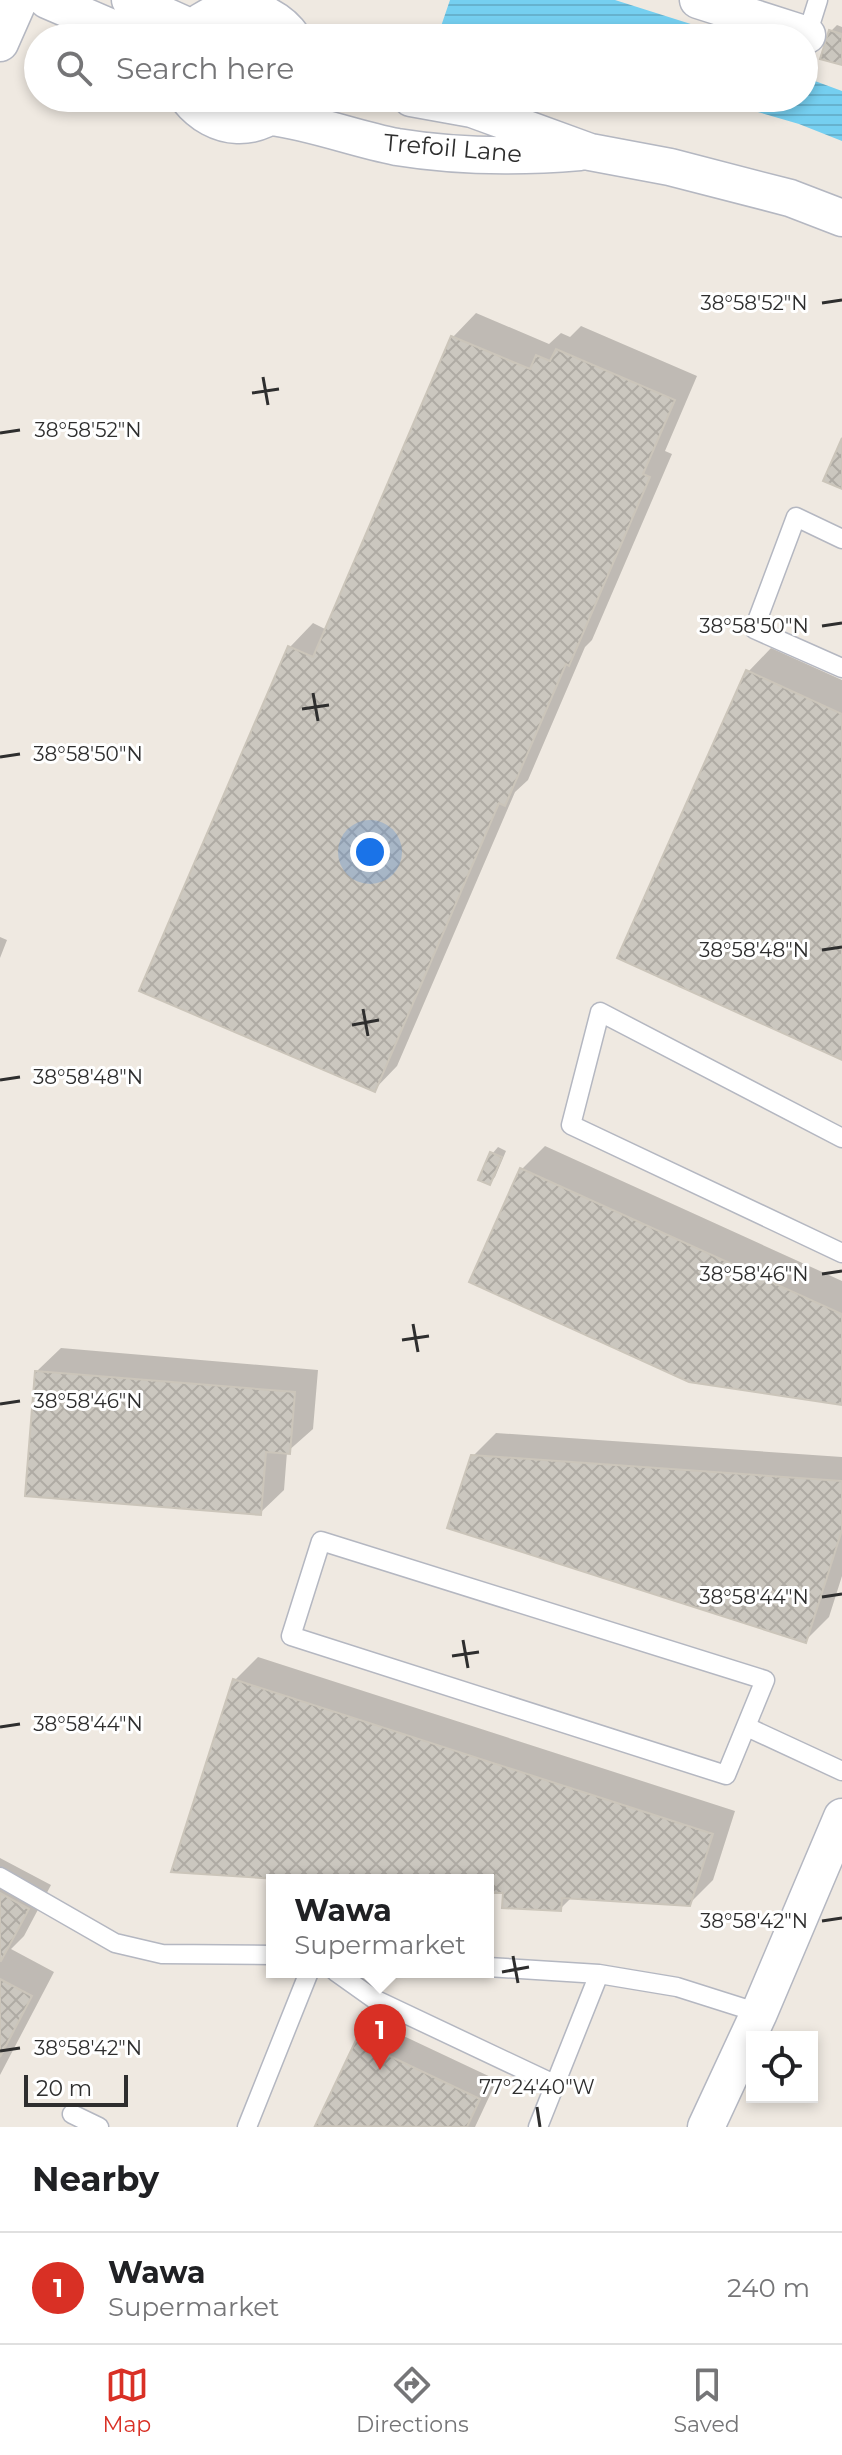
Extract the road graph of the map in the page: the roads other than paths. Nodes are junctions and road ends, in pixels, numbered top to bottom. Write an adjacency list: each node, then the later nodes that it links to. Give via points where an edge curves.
1 (19, 0): 12 (street)
2 (47, 0): 6 (street)
3 (130, 0): 7 (street)
4 (698, 0): 10 (street)
5 (818, 0): 11 (lane)
6 (103, 24)
7 (172, 24)
8 (198, 24): 9 (street, via 214,10 234,4 254,6)
9 (284, 24)
10 (773, 24)
11 (810, 24)
12 (0, 43)
13 (200, 112): 14 (street, Trefoil Lane, via 234,126 254,125)
14 (275, 112)
15 (287, 112): 17 (street, Trefoil Lane, via 300,121 430,151 530,156)
16 (482, 112): 17 (street, Trefoil Lane)
17 (590, 152): 18 (street, Trefoil Lane, via 790,198)
18 (842, 218)
19 (842, 539): 20 (lane, via 796,517 754,629)
20 (842, 668)
21 (842, 1138): 22 (lane, via 600,1012 571,1125)
22 (842, 1253)
23 (747, 1727): 23 (lane, via 765,1680 321,1541 291,1636 726,1775); 24 (lane)
24 (842, 1771)
25 (842, 1817): 26 (street)
26 (831, 1872): 33 (street)
27 (0, 1877): 28 (lane, via 115,1943 162,1954)
28 (266, 1955)
29 (494, 1967): 30 (lane)
30 (599, 1974): 33 (lane, via 677,1987); 34 (lane)
31 (307, 1978): 37 (lane)
32 (344, 1978): 34 (lane, via 374,1999)
33 (759, 2013): 39 (street)
34 (556, 2085): 38 (lane)
35 (72, 2114): 36 (lane)
36 (99, 2127)
37 (247, 2127)
38 (538, 2127)
39 (706, 2127)

